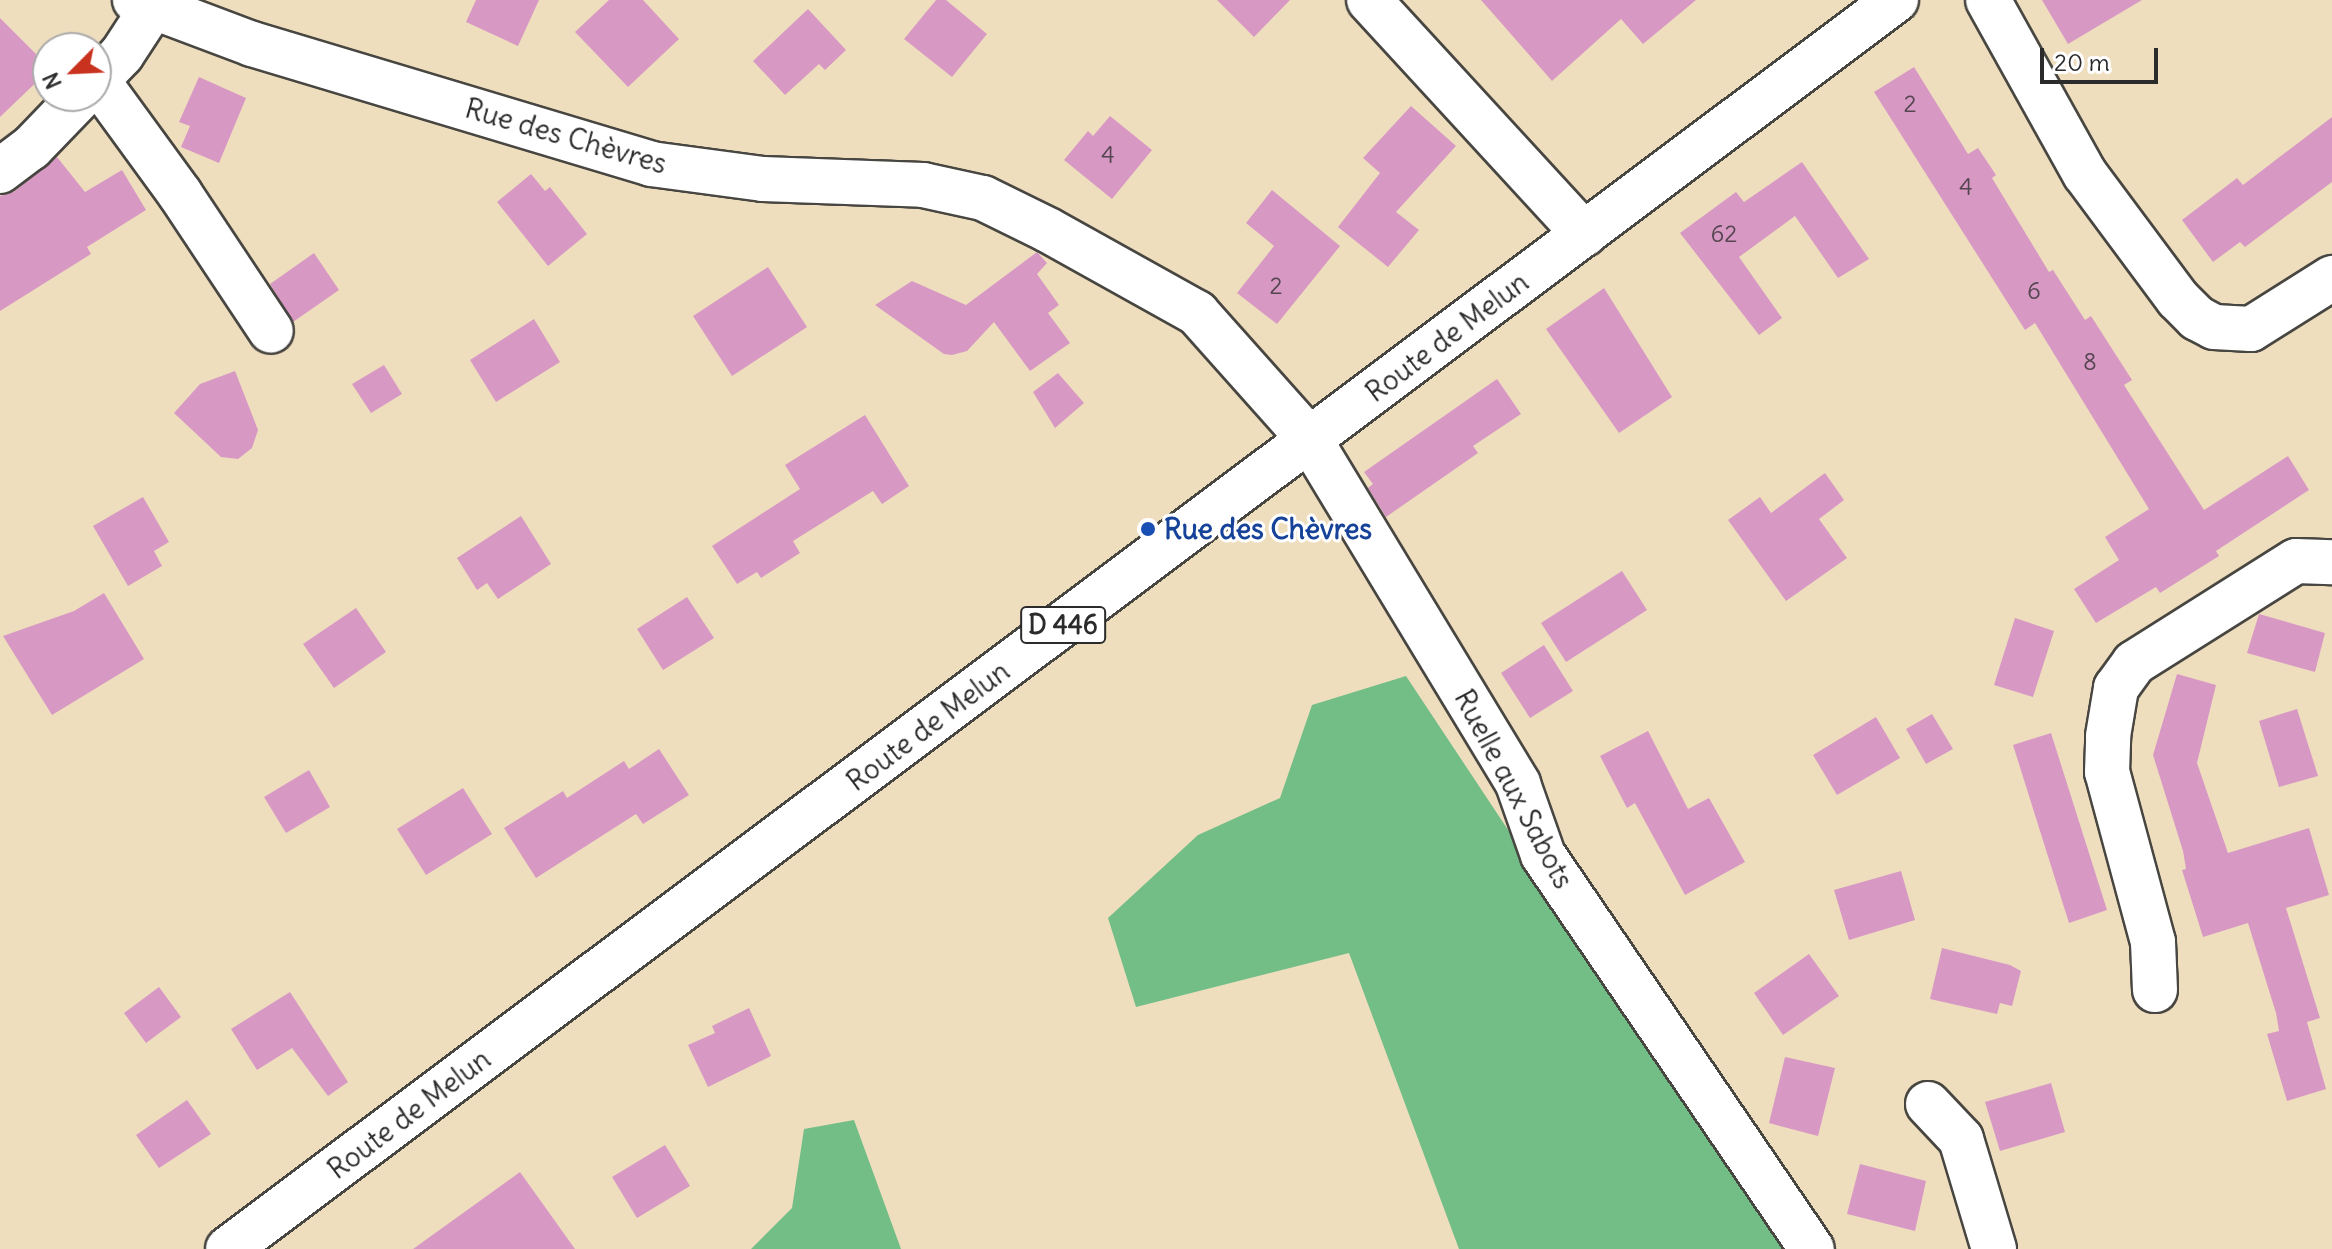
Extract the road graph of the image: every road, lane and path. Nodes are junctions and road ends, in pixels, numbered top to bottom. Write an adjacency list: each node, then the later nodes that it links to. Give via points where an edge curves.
1 (1369, 0): 9 (street)
2 (1896, 0): 9 (street, Route de Melun / D 446)
3 (1988, 0): 10 (street, via 2085,174 2197,318 2214,327 2251,329)
4 (144, 4): 5 (street, via 122,54); 12 (street, Rue des Chèvres, via 252,44 651,164 763,179 923,185 983,198 1197,313)
5 (112, 64)
6 (112, 102): 11 (street)
7 (66, 112): 8 (street)
8 (0, 171)
9 (1584, 234): 12 (street, Route de Melun / D 446)
10 (2332, 278)
11 (271, 331)
12 (1310, 440): 16 (street, Route de Melun / D 446); 17 (street, Ruelle aux Sabots, via 1518,784 1543,855)
13 (2332, 562): 14 (street, via 2296,561 2134,663 2116,688 2107,772 2153,942)
14 (2155, 990)
15 (1928, 1104): 18 (street, via 1961,1139)
16 (228, 1249)
17 (1812, 1249)
18 (1994, 1249)

